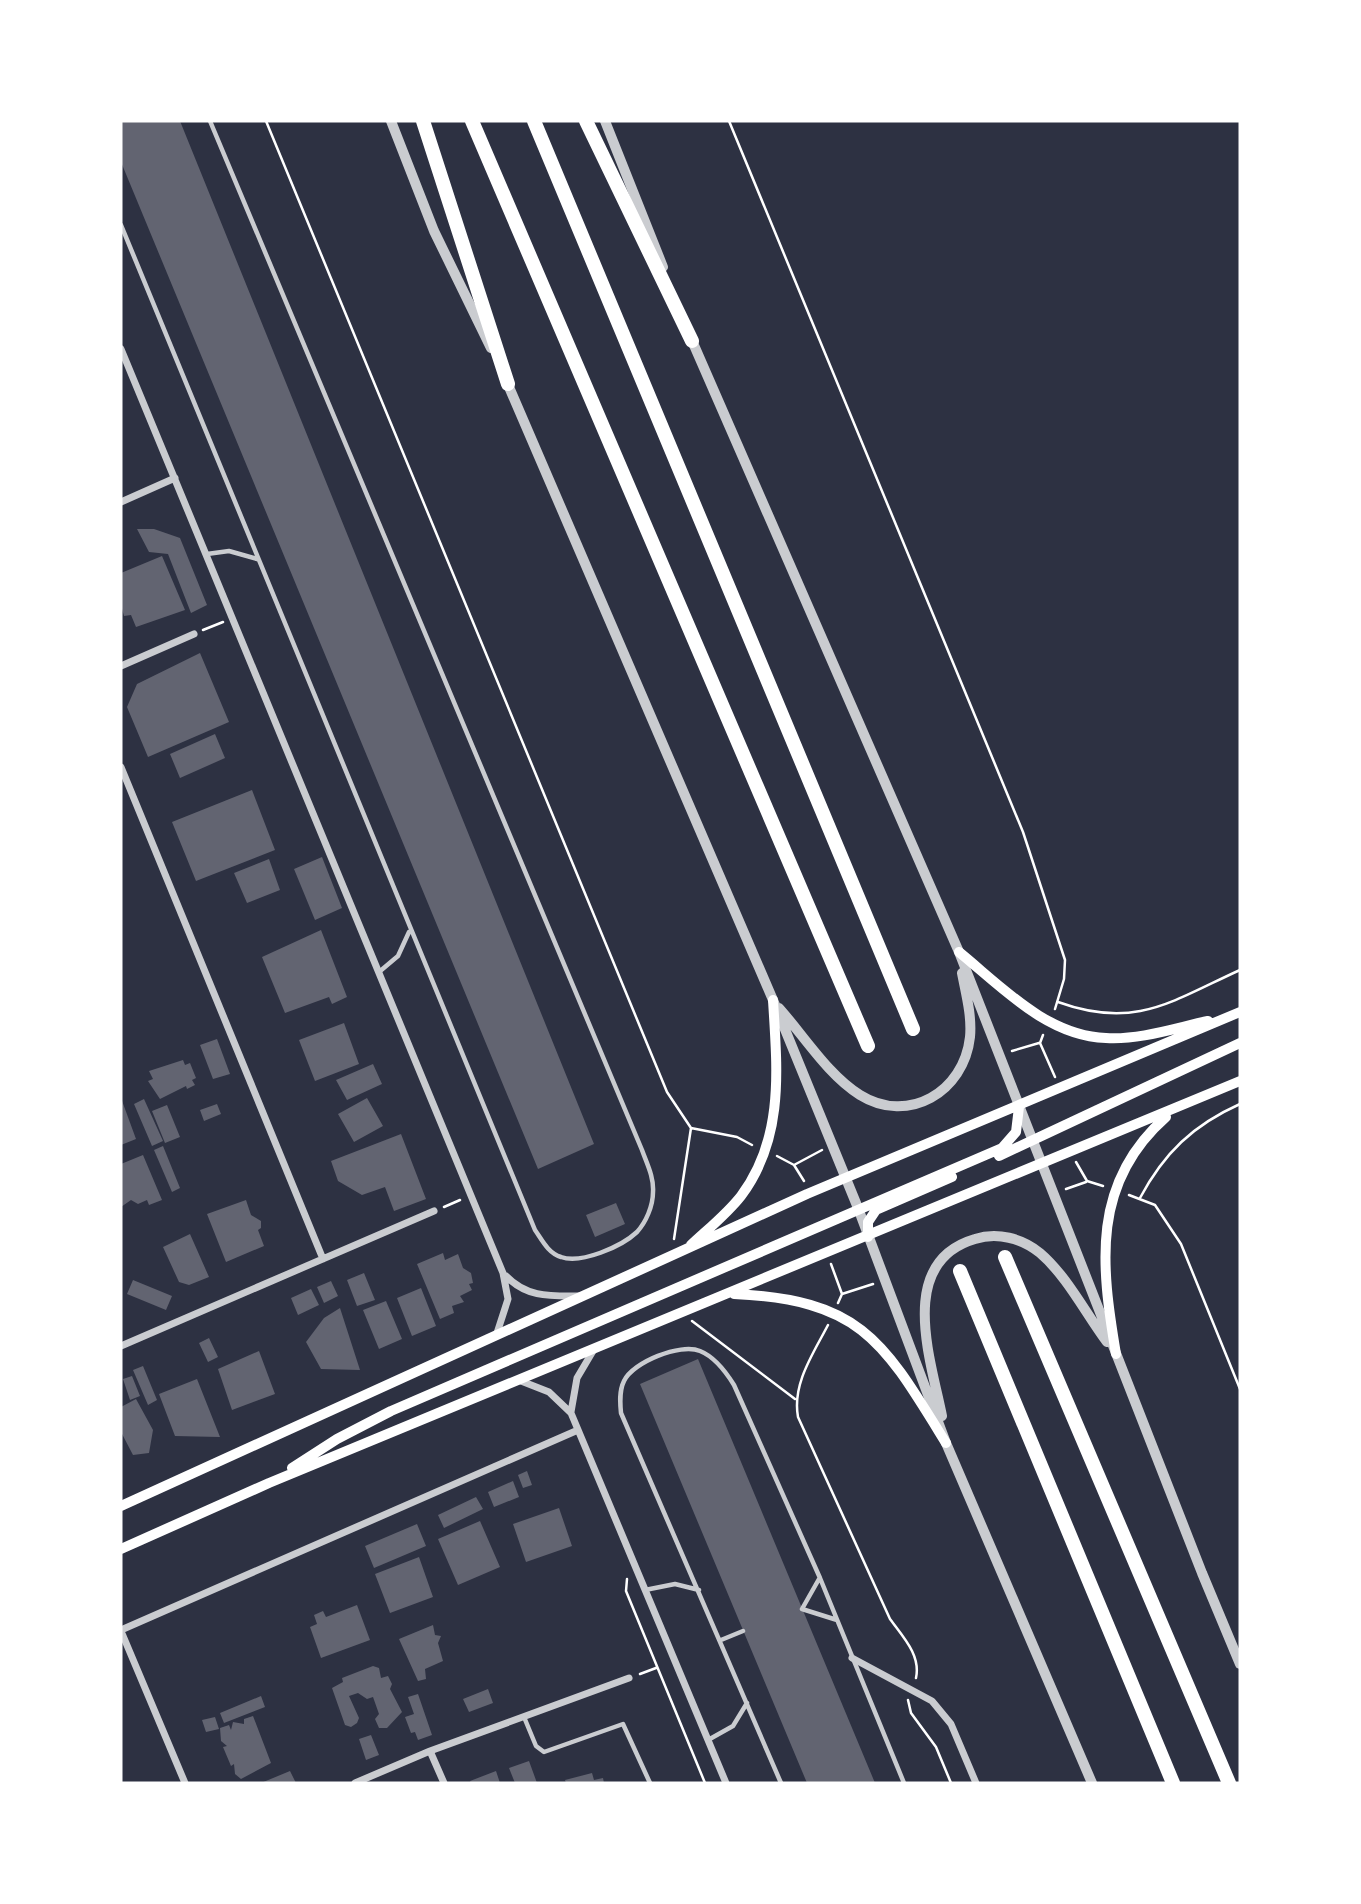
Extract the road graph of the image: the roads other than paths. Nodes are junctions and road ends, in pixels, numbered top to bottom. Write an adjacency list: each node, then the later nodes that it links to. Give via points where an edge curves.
1 (210, 121): 19 (lane, via 642,1150 652,1179 651,1207 638,1231 626,1240 584,1257 558,1256 546,1248)
2 (391, 121): 11 (street, via 434,230)
3 (423, 121): 11 (highway)
4 (472, 121): 26 (highway)
5 (534, 121): 24 (highway)
6 (586, 121): 9 (highway)
7 (605, 121): 9 (street)
8 (121, 225): 15 (lane)
9 (692, 341): 20 (street)
10 (121, 349): 12 (street)
11 (508, 384): 22 (street)
12 (174, 478): 13 (street); 14 (street)
13 (121, 502)
14 (207, 554): 15 (lane, via 229,551); 21 (street)
15 (258, 559): 19 (lane)
16 (194, 634): 17 (street)
17 (121, 666)
18 (122, 772): 38 (street)
19 (410, 931): 21 (lane, via 398,956)
20 (958, 952): 22 (street, via 971,1025 965,1061 942,1092 912,1106 890,1107 857,1093); 23 (main road, via 1049,1021 1083,1036 1136,1036); 28 (street)
21 (379, 972): 40 (street)
22 (773, 1000): 32 (street); 36 (main road, via 777,1101 766,1150 740,1197)
23 (1236, 1014): 28 (main road)
24 (913, 1028)
25 (1240, 1043): 30 (main road)
26 (868, 1046)
27 (1240, 1081): 29 (main road)
28 (1019, 1107): 30 (street); 32 (main road); 33 (main road, via 1016,1132 1002,1148)
29 (1180, 1108): 31 (main road); 46 (main road, via 1146,1138 1114,1189 1104,1267)
30 (1032, 1140): 31 (street); 35 (main road, via 879,1208 869,1220)
31 (1042, 1165): 35 (main road); 46 (street)
32 (846, 1178): 33 (street); 36 (main road)
33 (858, 1208): 35 (street); 51 (main road, via 391,1411)
34 (435, 1211): 38 (street)
35 (868, 1237): 41 (main road); 50 (street)
36 (684, 1251): 42 (main road)
37 (1005, 1257): 78 (highway)
38 (323, 1259): 44 (street)
39 (960, 1271): 77 (highway)
40 (503, 1273): 42 (street, via 527,1292); 43 (street, via 508,1298)
41 (728, 1294): 45 (main road); 50 (main road, via 794,1299 834,1312 874,1339)
42 (580, 1296): 43 (main road)
43 (496, 1336): 52 (main road)
44 (121, 1346)
45 (593, 1351): 47 (main road); 48 (street, via 578,1378)
46 (1116, 1354): 50 (street, via 1039,1252 999,1236 963,1243 934,1269 924,1298); 62 (street)
47 (521, 1381): 48 (street, via 550,1392); 51 (main road)
48 (571, 1413): 49 (street)
49 (578, 1430): 55 (street); 58 (street)
50 (946, 1443): 76 (street)
51 (269, 1482): 53 (main road)
52 (121, 1506)
53 (121, 1549)
54 (820, 1578): 56 (lane, via 734,1385 712,1358 680,1348 630,1372 620,1402); 57 (lane); 57 (lane, via 802,1609)
55 (645, 1590): 56 (lane, via 675,1584); 66 (street)
56 (700, 1590): 60 (lane)
57 (837, 1620): 61 (lane)
58 (121, 1631): 68 (street)
59 (743, 1631): 60 (lane)
60 (721, 1640): 64 (lane)
61 (852, 1658): 74 (lane); 75 (street, via 911,1687 943,1711)
62 (1240, 1664)
63 (629, 1678): 65 (street)
64 (747, 1702): 66 (lane, via 733,1726); 73 (lane)
65 (524, 1716): 67 (street); 71 (lane, via 538,1749 544,1752 623,1724)
66 (708, 1740): 72 (street)
67 (430, 1751): 69 (street); 70 (street)
68 (184, 1783)
69 (355, 1783)
70 (444, 1783)
71 (650, 1783)
72 (726, 1783)
73 (781, 1783)
74 (904, 1783)
75 (976, 1783)
76 (1091, 1783)
77 (1173, 1783)
78 (1228, 1783)

